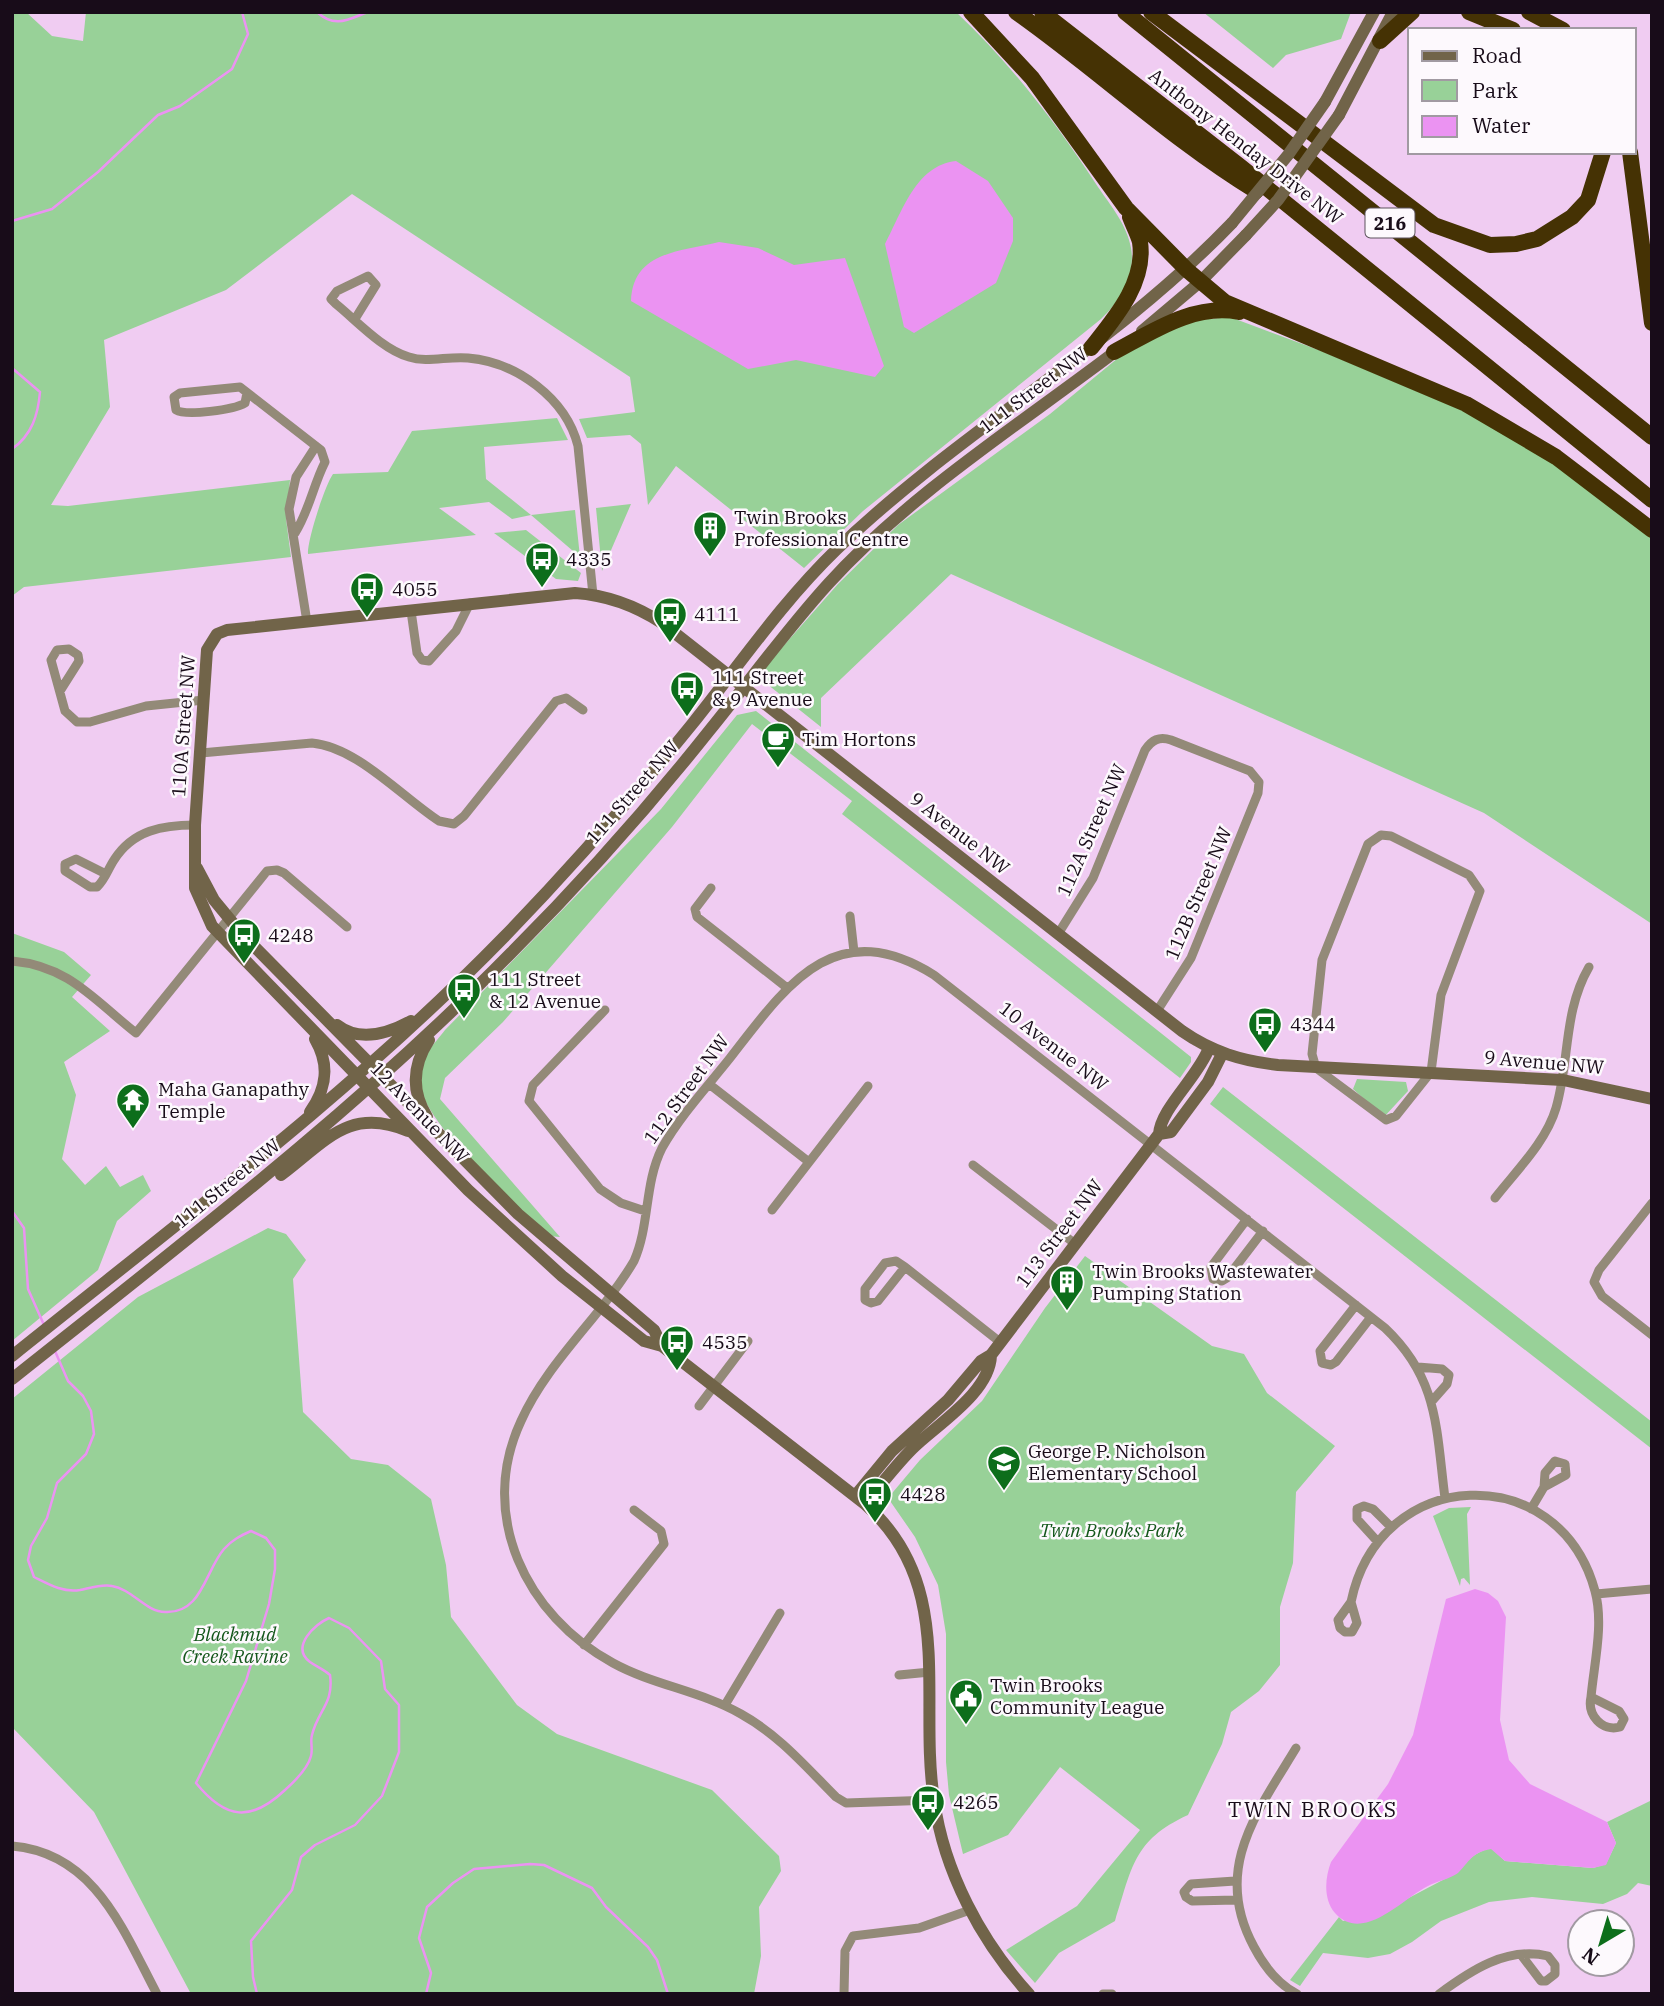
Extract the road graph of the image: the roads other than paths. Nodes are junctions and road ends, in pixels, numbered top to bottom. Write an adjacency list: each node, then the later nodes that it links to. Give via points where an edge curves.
1 (971, 12): 16 (highway, via 1032,78)
2 (1016, 12): 17 (highway, via 1213,164)
3 (1042, 12): 17 (highway, Anthony Henday Drive NW / 216)
4 (1125, 12): 26 (highway, Anthony Henday Drive NW / 216)
5 (1151, 12): 14 (highway, via 1434,225 1479,241 1516,244 1556,229 1588,200)
6 (1374, 12): 18 (street, 111 Street NW, bridge, via 1325,102 1289,155)
7 (1393, 12): 13 (street, 111 Street NW)
8 (1412, 12): 13 (highway)
9 (1469, 12): 11 (highway)
10 (1529, 12): 12 (highway)
11 (1508, 28)
12 (1559, 28)
13 (1380, 41): 19 (street, 111 Street NW, bridge, via 1339,115 1278,201)
14 (1602, 154)
15 (1630, 154): 22 (highway)
16 (1126, 208): 18 (highway); 23 (highway, via 1140,243 1136,278 1118,313)
17 (1309, 223): 28 (highway, Anthony Henday Drive NW / 216)
18 (1186, 270): 19 (highway); 23 (street, 111 Street NW)
19 (1200, 282): 20 (highway); 24 (street, 111 Street NW)
20 (1251, 315): 24 (highway, via 1229,310 1185,317); 29 (highway, via 1466,404 1556,457)
21 (355, 319): 21 (street, via 376,285 369,276 332,296); 31 (street, via 405,356 469,358 503,367 542,390 560,408 579,452)
22 (1652, 323)
23 (1091, 348): 35 (street, 111 Street NW, via 860,527 778,613)
24 (1115, 352): 36 (street, 111 Street NW, via 897,519 830,581)
25 (247, 393): 25 (street, via 236,386 196,391 176,395 173,404 184,413 234,407 245,403); 27 (street)
26 (1652, 438)
27 (316, 446): 30 (street, via 293,489 289,509); 30 (street, via 325,462 313,485 306,516)
28 (1652, 500)
29 (1652, 530)
30 (295, 533): 34 (street)
31 (593, 595): 32 (street, 110A Street NW); 35 (street, 9 Avenue NW, via 654,618)
32 (470, 603): 33 (street, 110A Street NW); 33 (street, via 456,631 429,661 417,653)
33 (411, 611): 34 (street, 110A Street NW)
34 (307, 622): 38 (street, 110A Street NW, via 227,630 217,635 208,650)
35 (729, 676): 36 (street, 9 Avenue NW); 58 (street, 111 Street NW, via 583,852)
36 (743, 687): 49 (street, 9 Avenue NW); 59 (street, 111 Street NW, via 603,857)
37 (60, 691): 38 (street, via 67,714 81,723 146,706)
38 (204, 700): 40 (street, 110A Street NW)
39 (583, 710): 40 (street, via 566,698 556,701 457,823 435,819 353,758 327,745)
40 (201, 753): 42 (street, 110A Street NW)
41 (1259, 782): 49 (street, 112A Street NW, via 1246,769 1171,740 1155,739 1145,750 1088,888); 56 (street, 112B Street NW, via 1194,952)
42 (195, 825): 43 (street, 12 Avenue NW); 44 (street, 110A Street NW, via 163,826 139,835 120,851)
43 (197, 868): 47 (street, 12 Avenue NW); 47 (street, 12 Avenue NW, via 196,893)
44 (106, 874)
45 (711, 888): 53 (street, via 695,909 697,917)
46 (850, 916): 50 (street)
47 (222, 925): 48 (street, via 270,870 284,873); 51 (street, via 136,1033 65,974); 54 (street, 12 Avenue NW); 57 (street, 12 Avenue NW)
48 (347, 927)
49 (1058, 934): 56 (street, 9 Avenue NW)
50 (854, 952): 53 (street, 112 Street NW, via 813,967); 75 (street, 10 Avenue NW, via 901,958 934,975)
51 (12, 961)
52 (1589, 967): 67 (street, via 1570,1012)
53 (786, 987): 68 (street, 112 Street NW)
54 (316, 1008): 58 (street, via 342,1030 370,1035 391,1032); 62 (street, 12 Avenue NW)
55 (605, 1010): 82 (street, via 533,1085 528,1097 533,1110 600,1189)
56 (1157, 1011): 60 (street, 9 Avenue NW)
57 (296, 1013): 65 (street, 12 Avenue NW); 72 (street, via 322,1051 326,1071 318,1101)
58 (427, 1013): 62 (street, 111 Street NW)
59 (441, 1024): 66 (street, 111 Street NW); 73 (street, via 422,1051 415,1079 420,1104)
60 (1209, 1048): 61 (street, 9 Avenue NW); 75 (street, 113 Street NW, via 1198,1073 1160,1123)
61 (1222, 1054): 63 (street, 9 Avenue NW); 75 (street, 113 Street NW, via 1208,1082 1171,1132)
62 (371, 1066): 65 (street, 111 Street NW); 66 (street, 12 Avenue NW)
63 (1317, 1068): 64 (street, 9 Avenue NW); 64 (street, via 1386,1120 1396,1116); 64 (street, via 1312,1054 1322,960 1368,844 1377,836 1391,836 1469,875 1479,885 1478,900 1441,995)
64 (1431, 1072): 67 (street, 9 Avenue NW)
65 (359, 1076): 70 (street, 12 Avenue NW); 72 (street, 111 Street NW)
66 (383, 1078): 70 (street, 111 Street NW); 73 (street, 12 Avenue NW)
67 (1563, 1080): 71 (street, 9 Avenue NW); 79 (street, via 1545,1132)
68 (709, 1084): 76 (street); 82 (street, 112 Street NW, via 659,1155)
69 (868, 1086): 76 (street)
70 (371, 1089): 74 (street, 12 Avenue NW); 78 (street, 111 Street NW)
71 (1652, 1099)
72 (298, 1128): 95 (street, 111 Street NW)
73 (435, 1129): 87 (street, 12 Avenue NW, via 518,1214)
74 (416, 1134): 78 (street, via 392,1124 356,1123 330,1136 281,1175); 89 (street, 12 Avenue NW, via 512,1232)
75 (1155, 1139): 83 (street, 10 Avenue NW); 85 (street, 113 Street NW)
76 (809, 1162): 81 (street)
77 (973, 1165): 85 (street)
78 (249, 1191): 97 (street, 111 Street NW)
79 (1495, 1198)
80 (1652, 1203): 91 (street, via 1599,1270 1594,1284 1602,1296)
81 (772, 1210)
82 (645, 1211): 87 (street, 112 Street NW, via 637,1254)
83 (1247, 1219): 84 (street, 10 Avenue NW); 84 (street, via 1211,1267 1213,1279 1227,1278)
84 (1262, 1231): 88 (street, 10 Avenue NW)
85 (1074, 1243): 93 (street, 113 Street NW)
86 (905, 1268): 86 (street, via 896,1261 885,1263 865,1289 864,1300 878,1301); 93 (street)
87 (610, 1294): 89 (street, 112 Street NW); 94 (street, 12 Avenue NW, via 654,1331)
88 (1356, 1305): 90 (street, 10 Avenue NW); 90 (street, via 1320,1350 1322,1363 1336,1362)
89 (600, 1306): 94 (street, 12 Avenue NW, via 644,1341); 112 (street, 112 Street NW, via 527,1409 511,1446 505,1490 510,1538 527,1584)
90 (1371, 1317): 96 (street, 10 Avenue NW, via 1394,1336)
91 (1652, 1335)
92 (748, 1341): 98 (street)
93 (1000, 1342): 103 (street, 113 Street NW, via 948,1401 892,1451)
94 (662, 1346): 98 (street, 12 Avenue NW)
95 (12, 1356)
96 (1418, 1367): 99 (street, 10 Avenue NW); 99 (street, via 1442,1368 1449,1375)
97 (12, 1379)
98 (713, 1386): 100 (street); 103 (street, 12 Avenue NW)
99 (1432, 1401): 102 (street, 10 Avenue NW)
100 (699, 1406)
101 (1544, 1487): 104 (street)
102 (1445, 1498): 104 (street, via 1485,1495); 106 (street, via 1416,1509)
103 (860, 1500): 113 (street, 12 Avenue NW, via 895,1537 915,1574 929,1632)
104 (1531, 1509): 109 (street, via 1573,1546)
105 (634, 1510): 112 (street, via 661,1531 664,1544)
106 (1391, 1527): 107 (street); 107 (street, via 1373,1509 1357,1509 1357,1519)
107 (1377, 1541): 110 (street, via 1359,1573)
108 (1652, 1589): 109 (street)
109 (1596, 1594): 115 (street)
110 (1351, 1602)
111 (780, 1613): 116 (street)
112 (584, 1645): 116 (street, 112 Street NW, via 629,1671)
113 (930, 1672): 114 (street); 118 (street, 12 Avenue NW)
114 (899, 1675)
115 (1591, 1698)
116 (725, 1705): 118 (street, 112 Street NW, via 774,1735 846,1803)
117 (1296, 1748): 120 (street, via 1252,1824)
118 (933, 1800): 122 (street, 12 Avenue NW, via 947,1856)
119 (12, 1846): 125 (street, via 41,1852 84,1875 102,1894)
120 (1235, 1881): 121 (street); 121 (street, via 1191,1884 1185,1894 1192,1901)
121 (1236, 1900): 124 (street, via 1247,1934)
122 (970, 1910): 126 (street, via 919,1928 853,1936 845,1951); 127 (street, 12 Avenue NW, via 1001,1962)
123 (1522, 1956): 131 (street, via 1489,1962)
124 (1280, 1990): 130 (street)
125 (157, 1994)
126 (844, 1994)
127 (1029, 1994)
128 (1103, 1994): 129 (street)
129 (1112, 1994)
130 (1297, 1994)
131 (1438, 1994)

